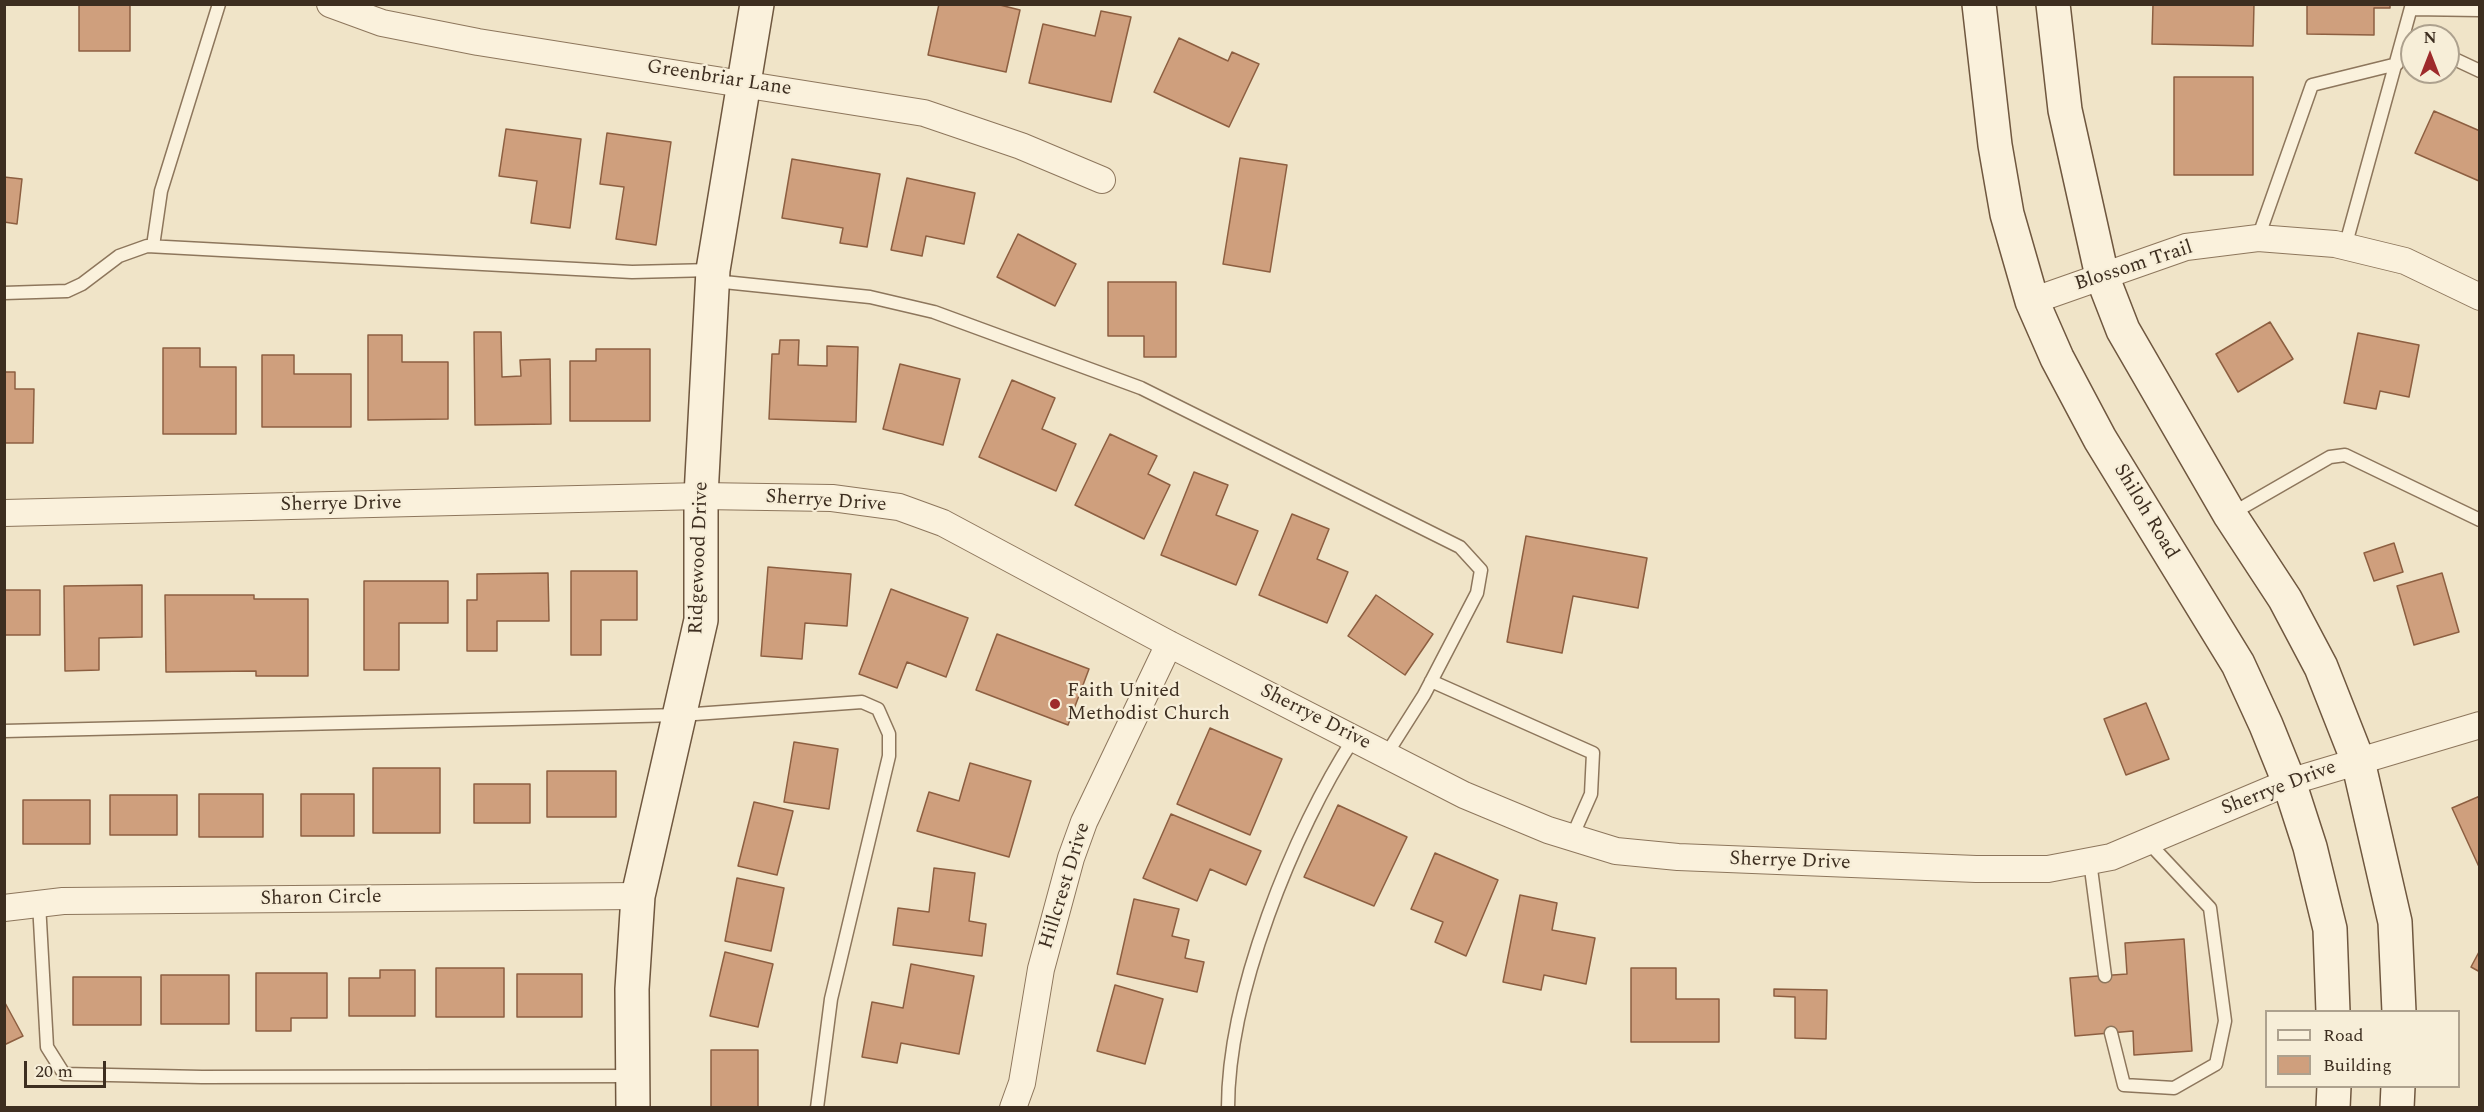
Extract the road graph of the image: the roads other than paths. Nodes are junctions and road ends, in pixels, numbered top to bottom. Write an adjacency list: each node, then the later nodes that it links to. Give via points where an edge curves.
1 (219, 4): 16 (lane, via 161,191)
2 (330, 4): 13 (street, Greenbriar Lane, via 382,23 478,42)
3 (757, 4): 13 (main road, Ridgewood Drive)
4 (1979, 4): 22 (main road, Shiloh Road, via 2007,214)
5 (2053, 4): 19 (main road, via 2065,110)
6 (2412, 7): 7 (lane); 8 (lane)
7 (2480, 10)
8 (2410, 24)
9 (2400, 57): 11 (lane)
10 (2460, 62): 12 (lane)
11 (2397, 64): 15 (lane, via 2312,85); 17 (lane)
12 (2480, 71)
13 (744, 82): 14 (street, Greenbriar Lane, via 924,113 1021,146); 18 (main road, Ridgewood Drive)
14 (1102, 180)
15 (2258, 238): 17 (street, Blossom Trail); 19 (street, Blossom Trail, via 2186,247)
16 (153, 246): 18 (lane); 20 (lane, via 119,256 67,291)
17 (2345, 247): 21 (street, Blossom Trail, via 2405,261)
18 (713, 276): 23 (main road, Ridgewood Drive); 28 (lane, via 870,297 934,312 1141,388 1460,547 1481,570 1478,593)
19 (2102, 276): 22 (street, Blossom Trail); 25 (main road, via 2123,330)
20 (4, 293)
21 (2480, 297)
22 (2032, 301): 35 (main road, Shiloh Road, via 2100,438 2238,664)
23 (701, 496): 24 (street, Sherrye Drive); 27 (street, Sherrye Drive, via 832,498 899,507 942,523); 29 (main road, Ridgewood Drive, via 701,620)
24 (4, 513)
25 (2230, 515): 26 (lane, via 2330,457 2345,455); 34 (main road, via 2285,599 2321,667)
26 (2480, 520)
27 (1169, 644): 32 (street, Sherrye Drive); 50 (street, Hillcrest Drive, via 1084,822 1071,858 1041,969 1022,1083)
28 (1431, 681): 33 (lane); 36 (lane, via 1593,753 1591,794)
29 (681, 715): 31 (lane); 39 (main road, Ridgewood Drive); 49 (lane, via 861,702 878,709 889,734 889,756 831,999)
30 (2480, 725): 34 (street, Sherrye Drive)
31 (4, 731)
32 (1354, 738): 33 (street, Sherrye Drive); 51 (lane, via 1329,777 1290,860 1262,936 1242,1004 1228,1074)
33 (1386, 755): 36 (street, Sherrye Drive, via 1464,795)
34 (2358, 761): 35 (street, Sherrye Drive); 44 (main road, via 2395,922)
35 (2289, 782): 37 (street, Sherrye Drive); 43 (main road, Shiloh Road, via 2330,928)
36 (1572, 837): 38 (street, Sherrye Drive, via 1616,851 1678,857 1976,869 2048,869)
37 (2148, 842): 38 (street, Sherrye Drive); 45 (lane, via 2210,908 2225,1021 2216,1064 2174,1088 2124,1086)
38 (2090, 861): 42 (lane)
39 (638, 896): 40 (street, Sharon Circle); 48 (main road, Ridgewood Drive, via 632,989)
40 (39, 903): 41 (street, Sharon Circle); 48 (lane, via 47,1047 64,1074)
41 (4, 908)
42 (2105, 975)
43 (2333, 1010)
44 (2399, 1010)
45 (2111, 1033)
46 (2334, 1088): 52 (main road)
47 (2398, 1088): 53 (main road)
48 (633, 1092)
49 (817, 1107)
50 (1013, 1107)
51 (1228, 1107)
52 (2332, 1107)
53 (2397, 1107)

